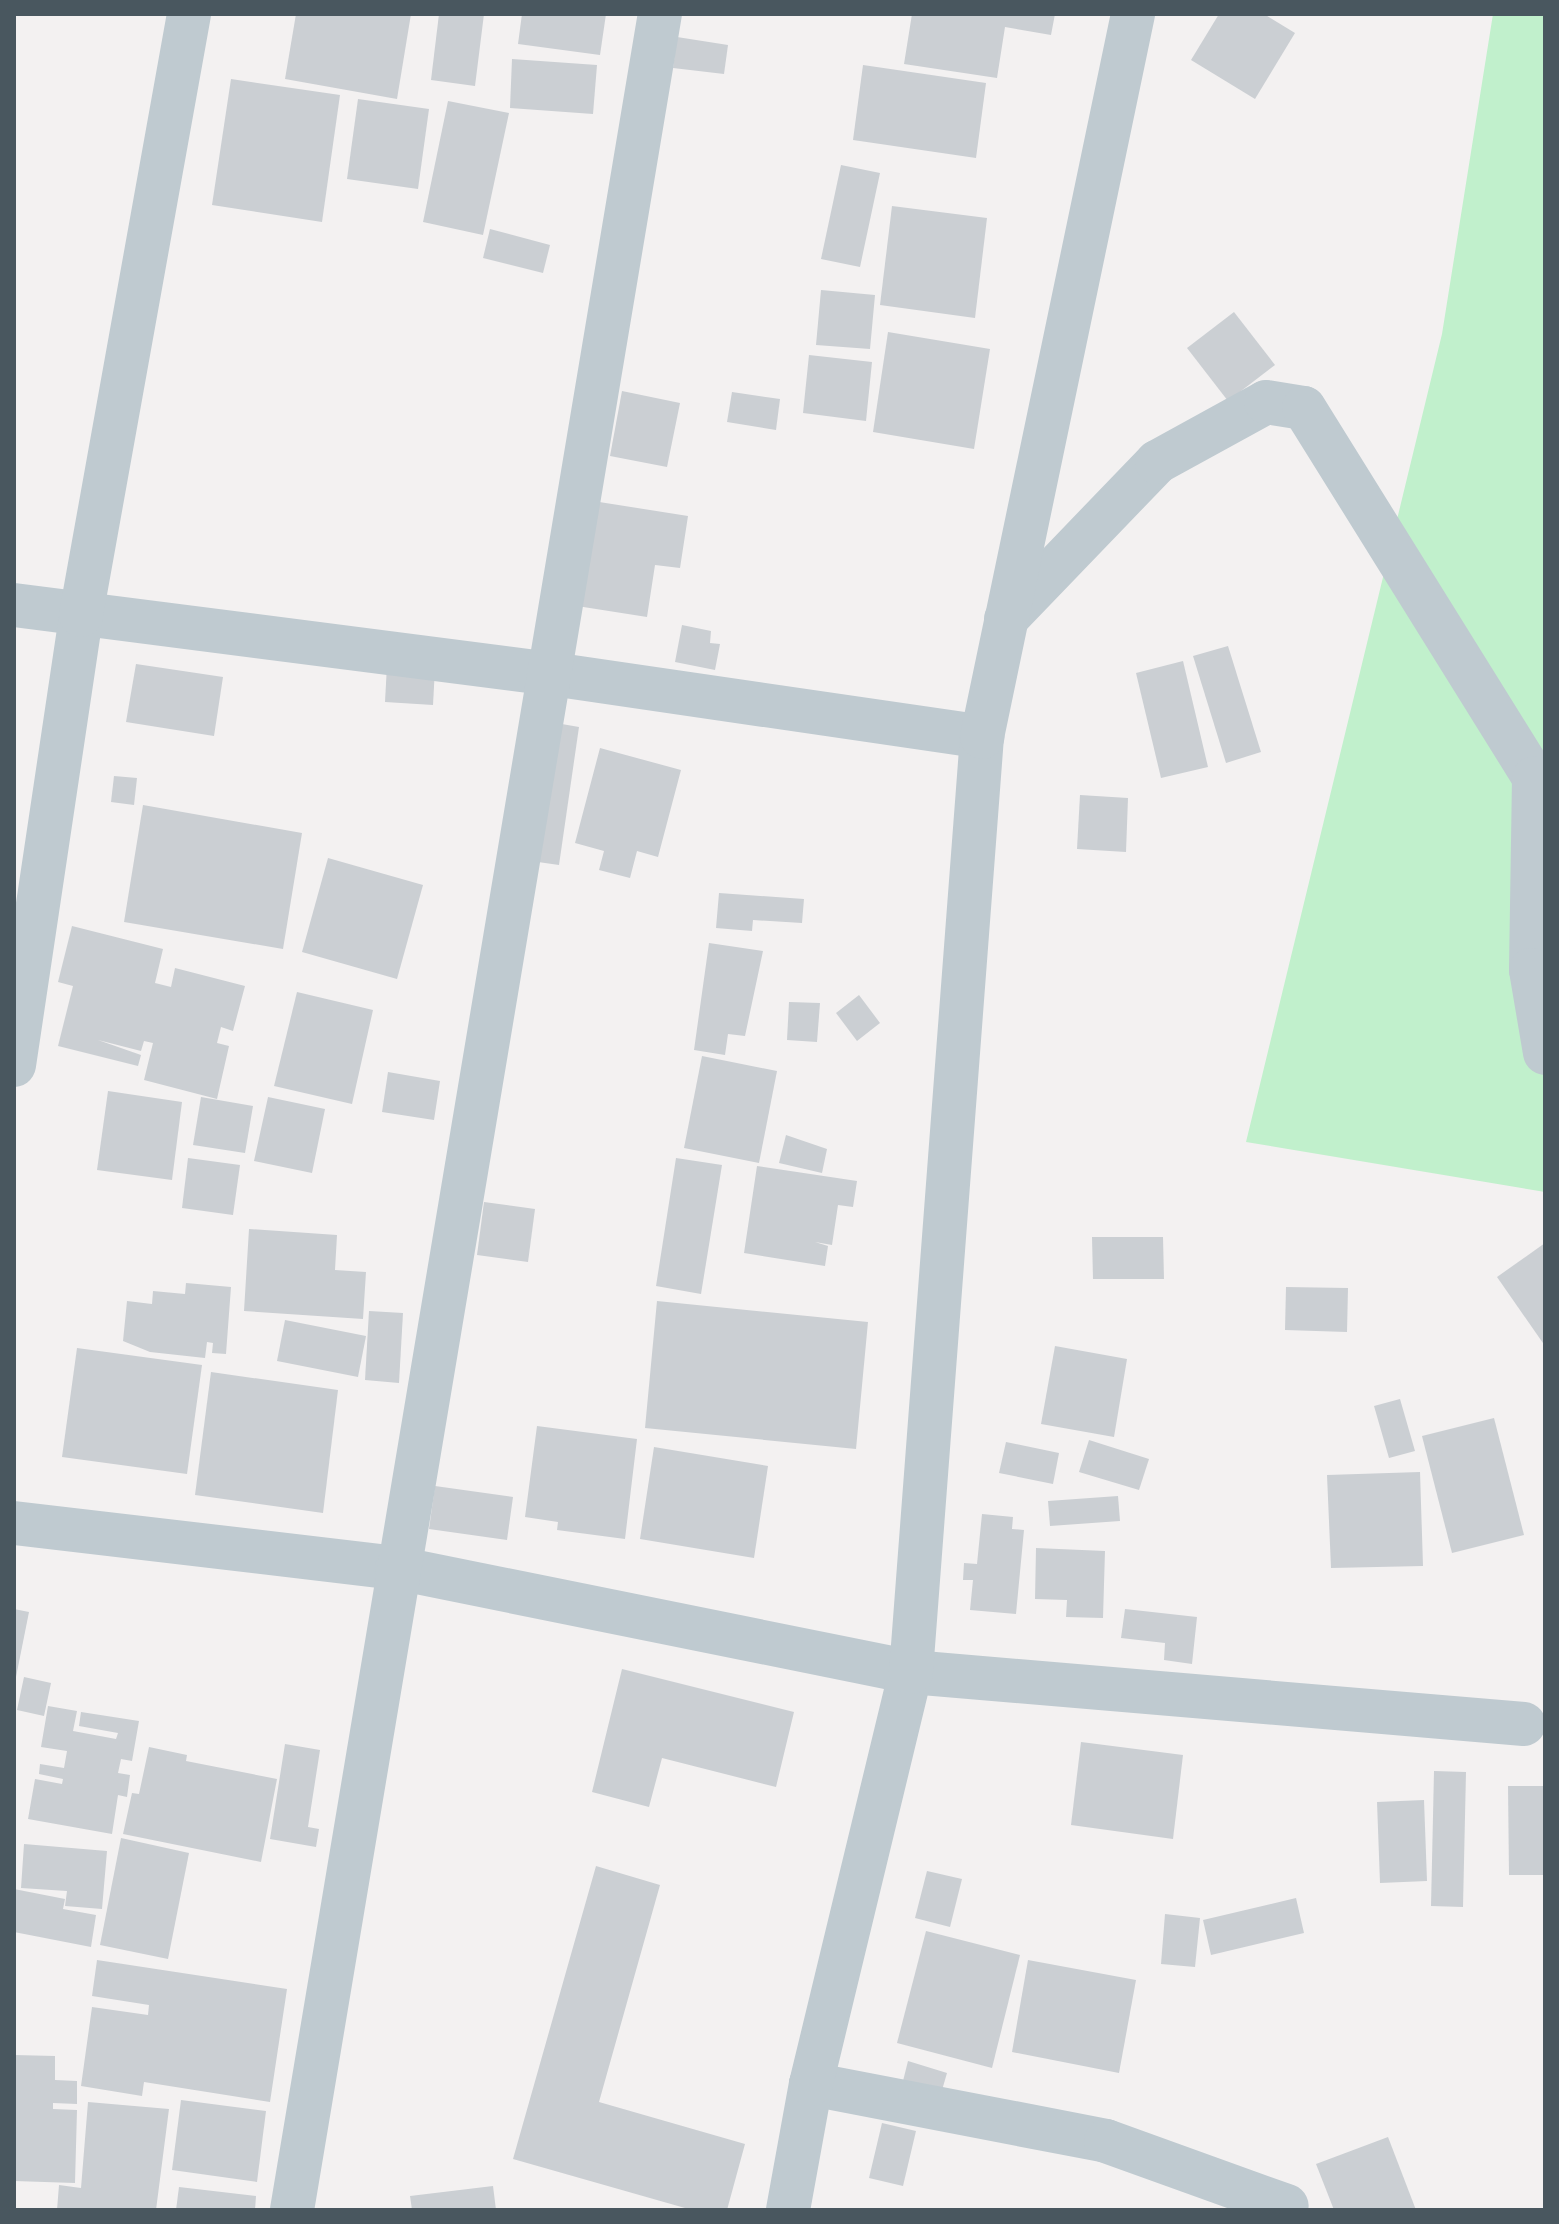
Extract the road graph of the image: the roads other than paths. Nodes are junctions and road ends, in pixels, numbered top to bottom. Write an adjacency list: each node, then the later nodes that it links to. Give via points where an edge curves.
1 (189, 14): 5 (street)
2 (660, 14): 7 (street)
3 (1133, 14): 6 (street)
4 (14, 605): 5 (street)
5 (81, 615): 7 (street); 10 (street)
6 (1006, 619): 8 (street); 9 (street, via 1157,462 1266,402 1304,408 1534,778 1531,970)
7 (552, 674): 8 (street); 12 (street)
8 (982, 737): 13 (street)
9 (1545, 1053)
10 (15, 1058)
11 (14, 1523): 12 (street)
12 (397, 1568): 13 (street); 17 (street)
13 (911, 1672): 14 (street); 15 (street)
14 (1524, 1724)
15 (811, 2084): 16 (street, via 1106,2141); 18 (street)
16 (1287, 2206)
17 (292, 2210)
18 (788, 2210)

